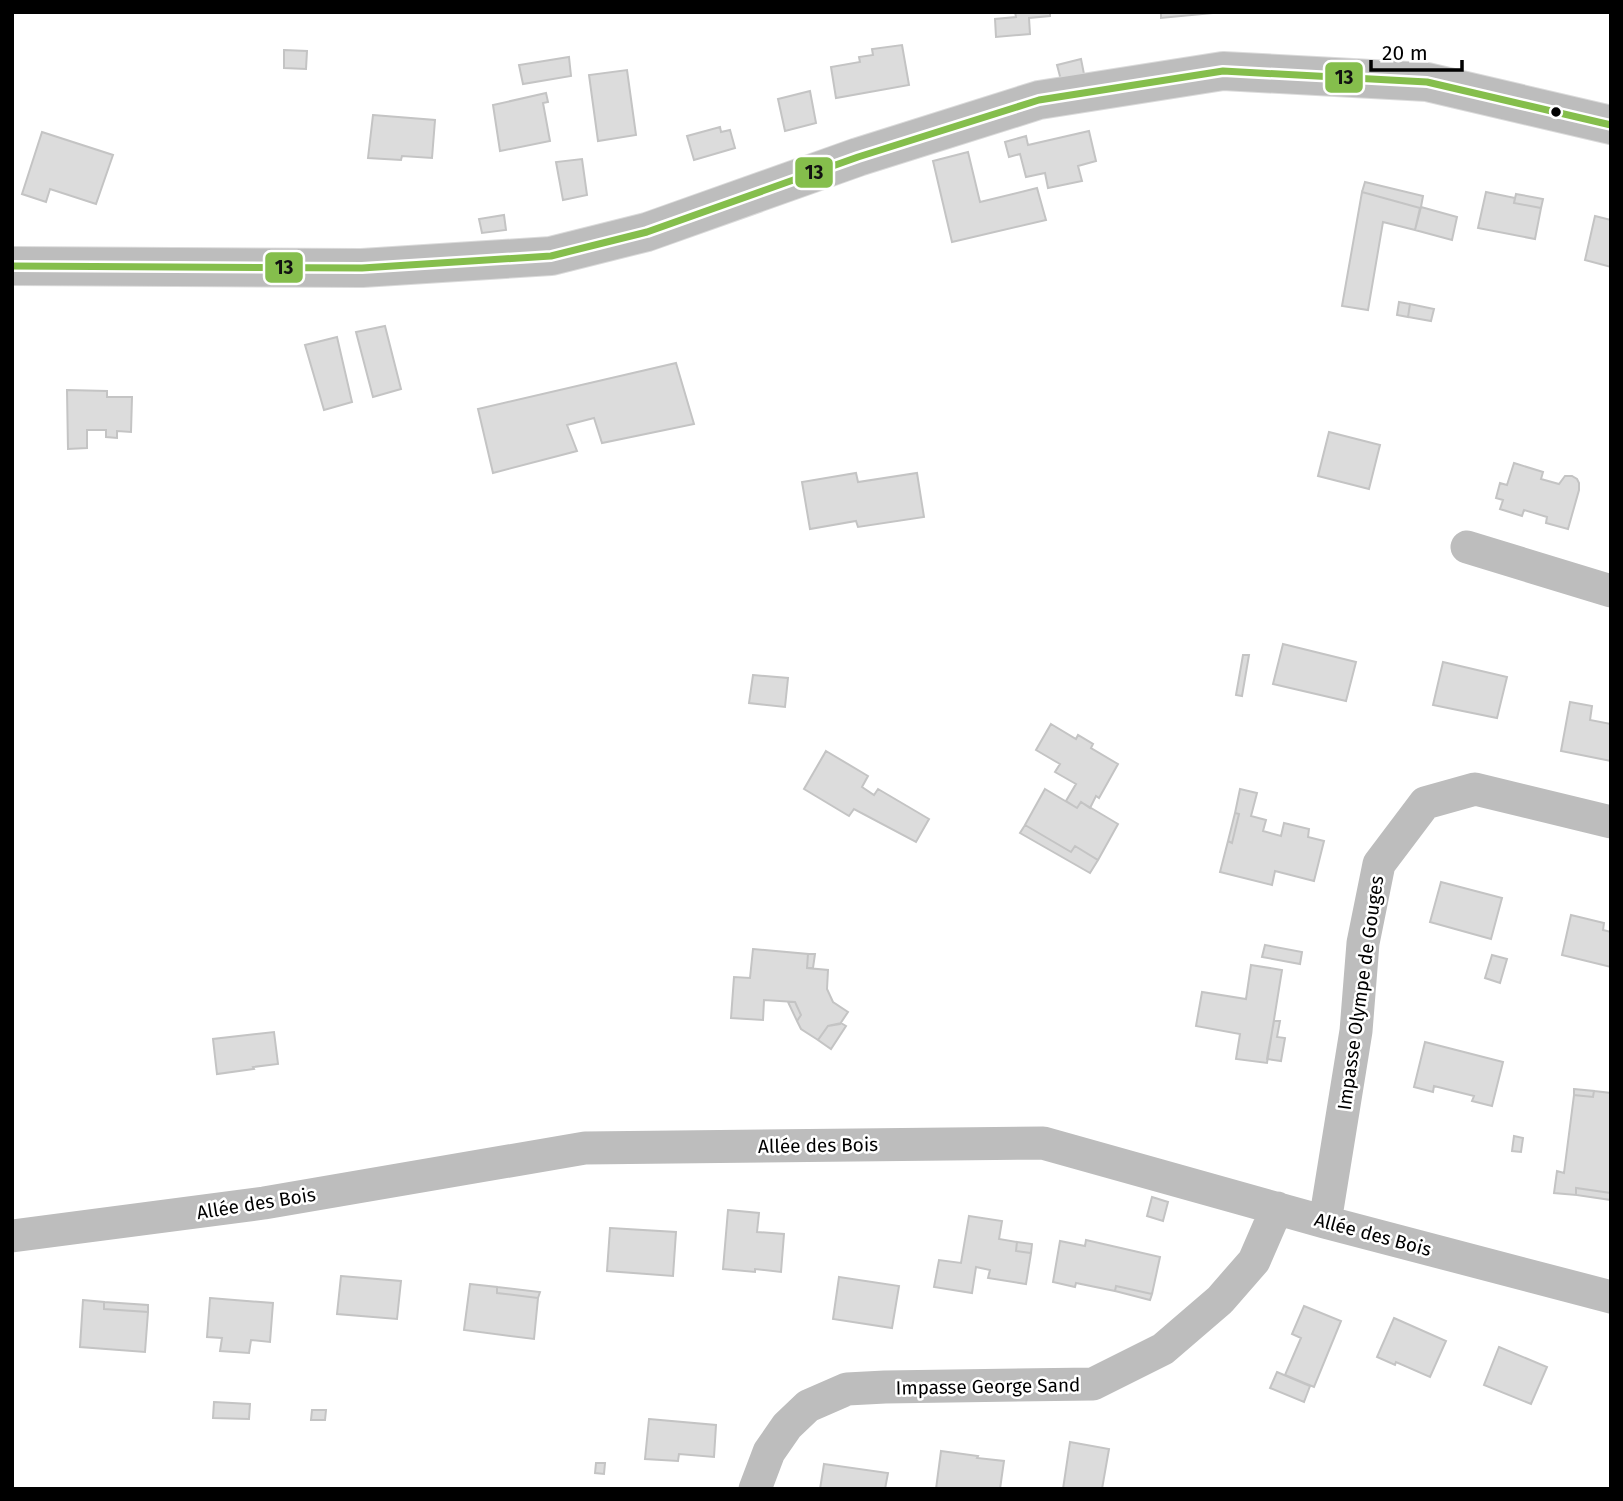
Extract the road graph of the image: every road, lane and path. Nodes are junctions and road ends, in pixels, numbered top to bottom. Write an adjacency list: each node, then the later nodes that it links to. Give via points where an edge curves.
1 (1611, 125): 2 (main road, via 1427,82 1223,71 1039,100 858,157 647,232 551,256 362,268)
2 (12, 266)
3 (1467, 547): 4 (street)
4 (1611, 591)
5 (1611, 822): 7 (street, Impasse Olympe de Gouges, via 1475,789 1425,803 1379,864 1363,943 1356,1031)
6 (1277, 1208): 7 (street, Allée des Bois); 8 (street, Allée des Bois, via 1043,1143 585,1148 264,1203); 10 (street, Impasse George Sand, via 1254,1261 1220,1300 1163,1349 1093,1384 847,1389 808,1406 787,1426 769,1452)
7 (1325, 1222): 9 (street, Allée des Bois)
8 (12, 1236)
9 (1611, 1297)
10 (755, 1489)

